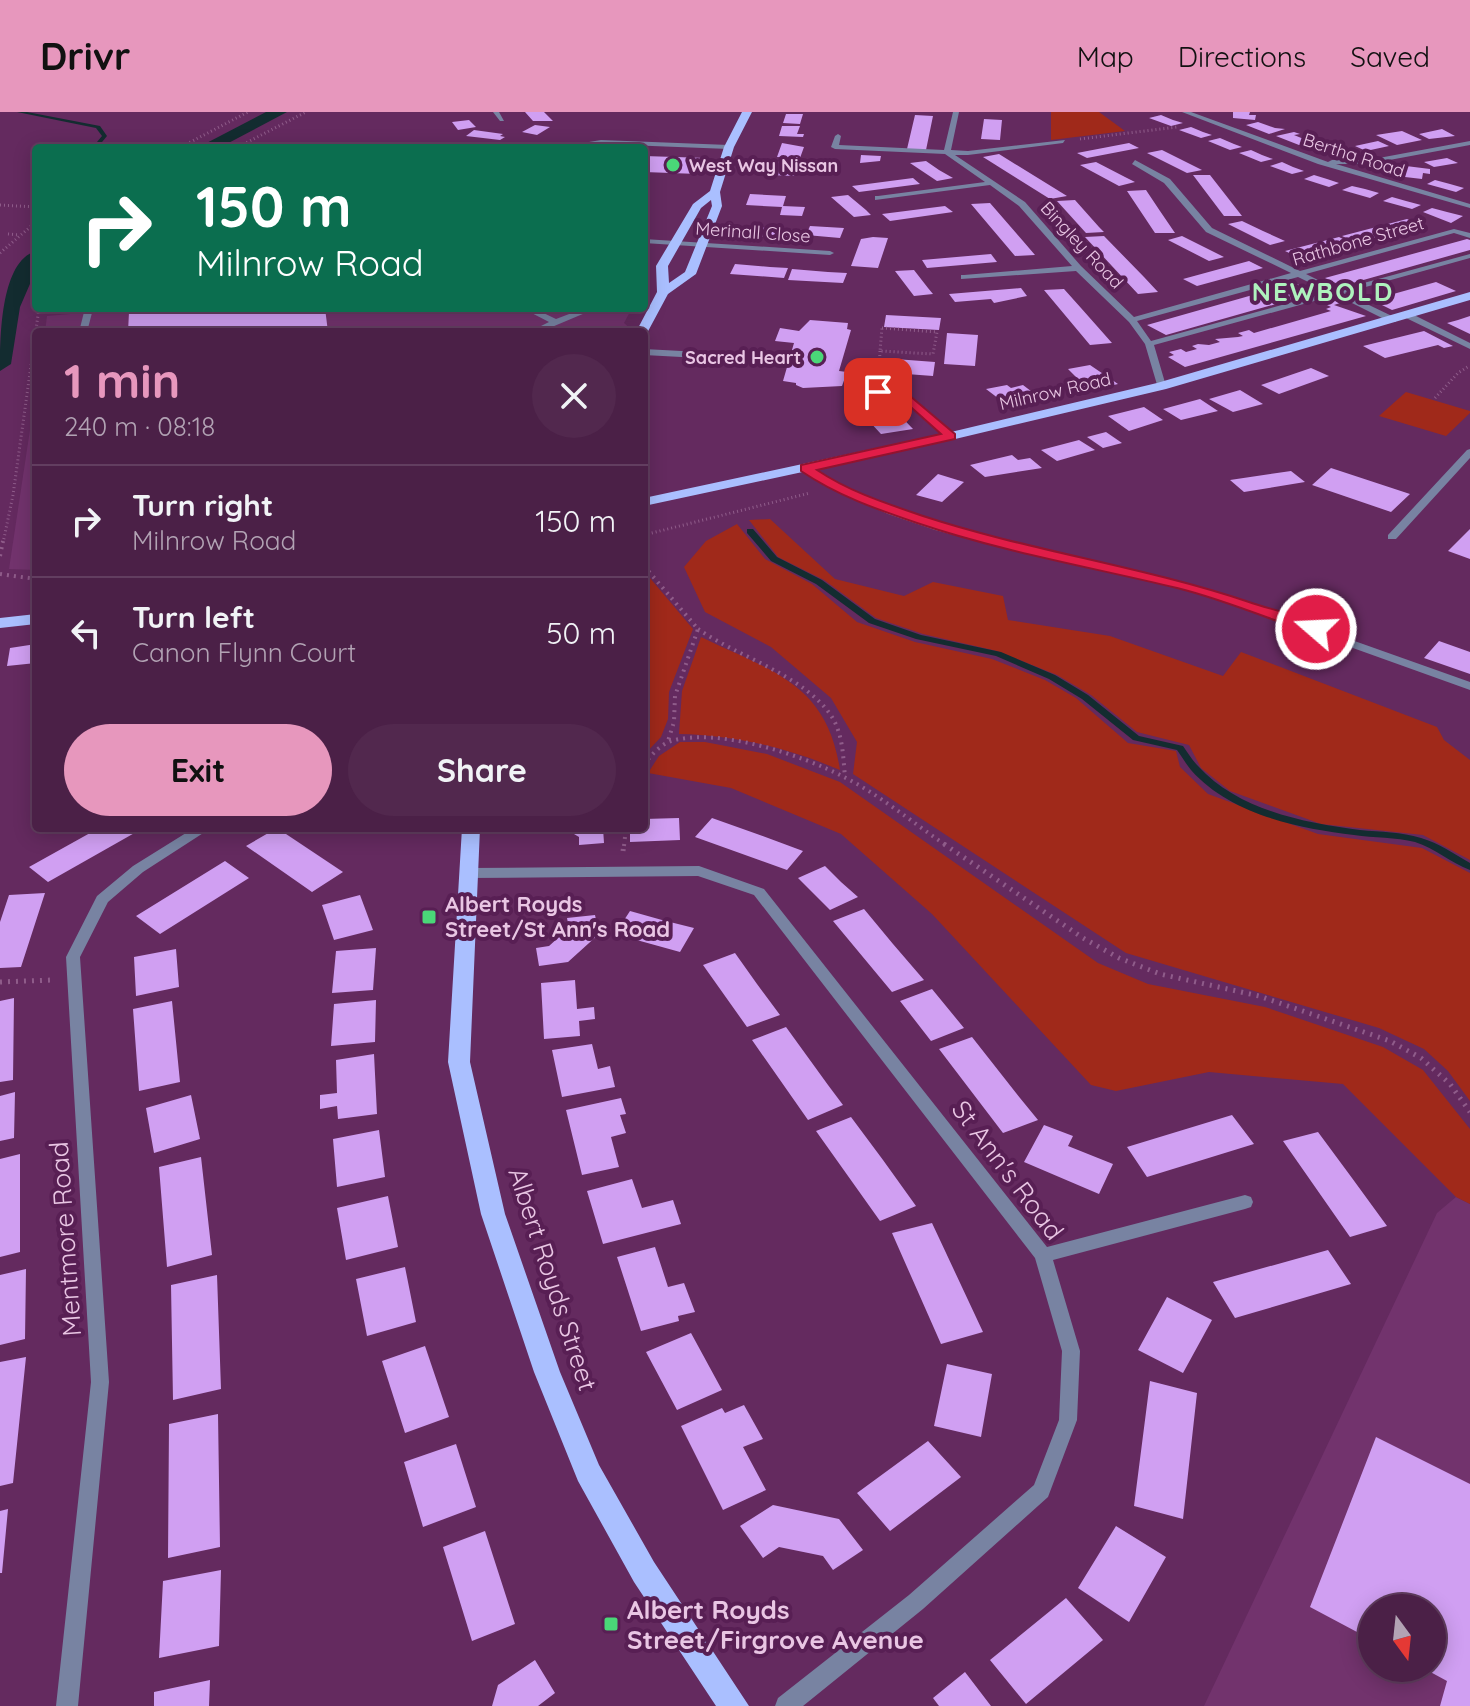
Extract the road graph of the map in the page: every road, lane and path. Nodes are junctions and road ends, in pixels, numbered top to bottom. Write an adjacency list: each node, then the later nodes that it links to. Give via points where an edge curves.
1 (248, 112): 12 (path)
2 (306, 112): 13 (path)
3 (496, 112): 8 (street)
4 (747, 112): 15 (main road)
5 (956, 112): 16 (street)
6 (1185, 112): 7 (street, Bertha Road)
7 (1202, 116): 10 (path, via 1152,131); 18 (street, Bertha Road)
8 (502, 120)
9 (838, 136): 16 (street, via 835,147)
10 (1063, 141): 16 (street)
11 (1470, 143): 19 (street)
12 (187, 144)
13 (244, 144)
14 (586, 144): 15 (street)
15 (729, 147): 22 (main road)
16 (947, 152): 21 (street, Bingley Road)
17 (1135, 162): 38 (street, via 1167,181 1209,230)
18 (1321, 162): 19 (street); 20 (street, Bertha Road)
19 (1368, 162): 20 (street)
20 (1374, 179): 25 (street, Bertha Road)
21 (991, 183): 23 (street); 37 (street, Bingley Road, via 1022,204)
22 (715, 192): 32 (main road, via 697,206); 33 (main road, via 717,206)
23 (878, 198)
24 (0, 205): 26 (path)
25 (1470, 206)
26 (32, 207)
27 (32, 225): 29 (path)
28 (4, 234): 29 (path)
29 (20, 235): 34 (path)
30 (1470, 236): 38 (street, Rathbone Street, via 1454,231)
31 (648, 241): 32 (street, Merinall Close)
32 (674, 242): 33 (street, Merinall Close); 40 (main road, via 660,270)
33 (702, 244): 35 (street, Merinall Close); 40 (main road, via 690,274)
34 (0, 253)
35 (830, 253)
36 (1470, 256): 41 (street)
37 (1078, 268): 39 (street); 46 (street, Bingley Road)
38 (1300, 274): 41 (street); 46 (street, Rathbone Street)
39 (964, 277)
40 (663, 292): 50 (main road)
41 (1341, 294): 47 (street); 51 (street)
42 (1470, 296): 45 (main road, Milnrow Road)
43 (535, 312): 48 (street)
44 (582, 312): 48 (street)
45 (1407, 315): 47 (main road, Milnrow Road); 52 (street)
46 (1132, 320): 51 (street, Bingley Road)
47 (1393, 320): 58 (main road, Milnrow Road)
48 (556, 322): 49 (street)
49 (542, 328)
50 (644, 328)
51 (1149, 344): 58 (street, Bingley Road)
52 (1470, 346)
53 (880, 351): 53 (path, via 882,328 937,332 933,354); 59 (path)
54 (648, 352): 55 (street)
55 (700, 355)
56 (32, 358): 69 (path)
57 (1470, 366): 61 (path, via 1451,377)
58 (1161, 386): 62 (main road, Milnrow Road)
59 (878, 392): 60 (street); 62 (street, via 897,388)
60 (863, 394)
61 (1435, 398)
62 (951, 436): 64 (main road, Milnrow Road)
63 (1470, 452): 68 (street)
64 (806, 468): 65 (street); 66 (main road, Milnrow Road)
65 (834, 487): 67 (path); 76 (street, via 960,533 1184,585)
66 (648, 500)
67 (648, 534)
68 (1392, 537)
69 (0, 556)
70 (648, 571): 75 (path)
71 (1, 576): 72 (path)
72 (32, 579)
73 (32, 619): 74 (main road)
74 (0, 623)
75 (698, 629): 77 (path, via 675,696); 79 (path, via 782,673 827,710 839,738)
76 (1470, 686)
77 (668, 741): 78 (path); 79 (path, via 699,736 757,747)
78 (648, 761)
79 (845, 777): 85 (path, via 1119,958 1160,974 1259,996 1390,1041 1421,1058 1450,1084)
80 (198, 832): 83 (street, Mentmore Road, via 102,899 73,957)
81 (471, 832): 82 (main road, Albert Royds Street)
82 (467, 873): 87 (street, St Ann's Road, via 699,871 759,892); 89 (main road, Albert Royds Street, via 459,1062 493,1214 588,1472 644,1572)
83 (74, 979): 84 (path); 88 (street, Mentmore Road, via 100,1382)
84 (0, 982)
85 (1470, 1112)
86 (1245, 1202): 87 (street)
87 (1043, 1255): 90 (street, St Ann's Road, via 1071,1351 1068,1420 1041,1491 916,1602)
88 (67, 1706)
89 (734, 1706)
90 (786, 1706)

